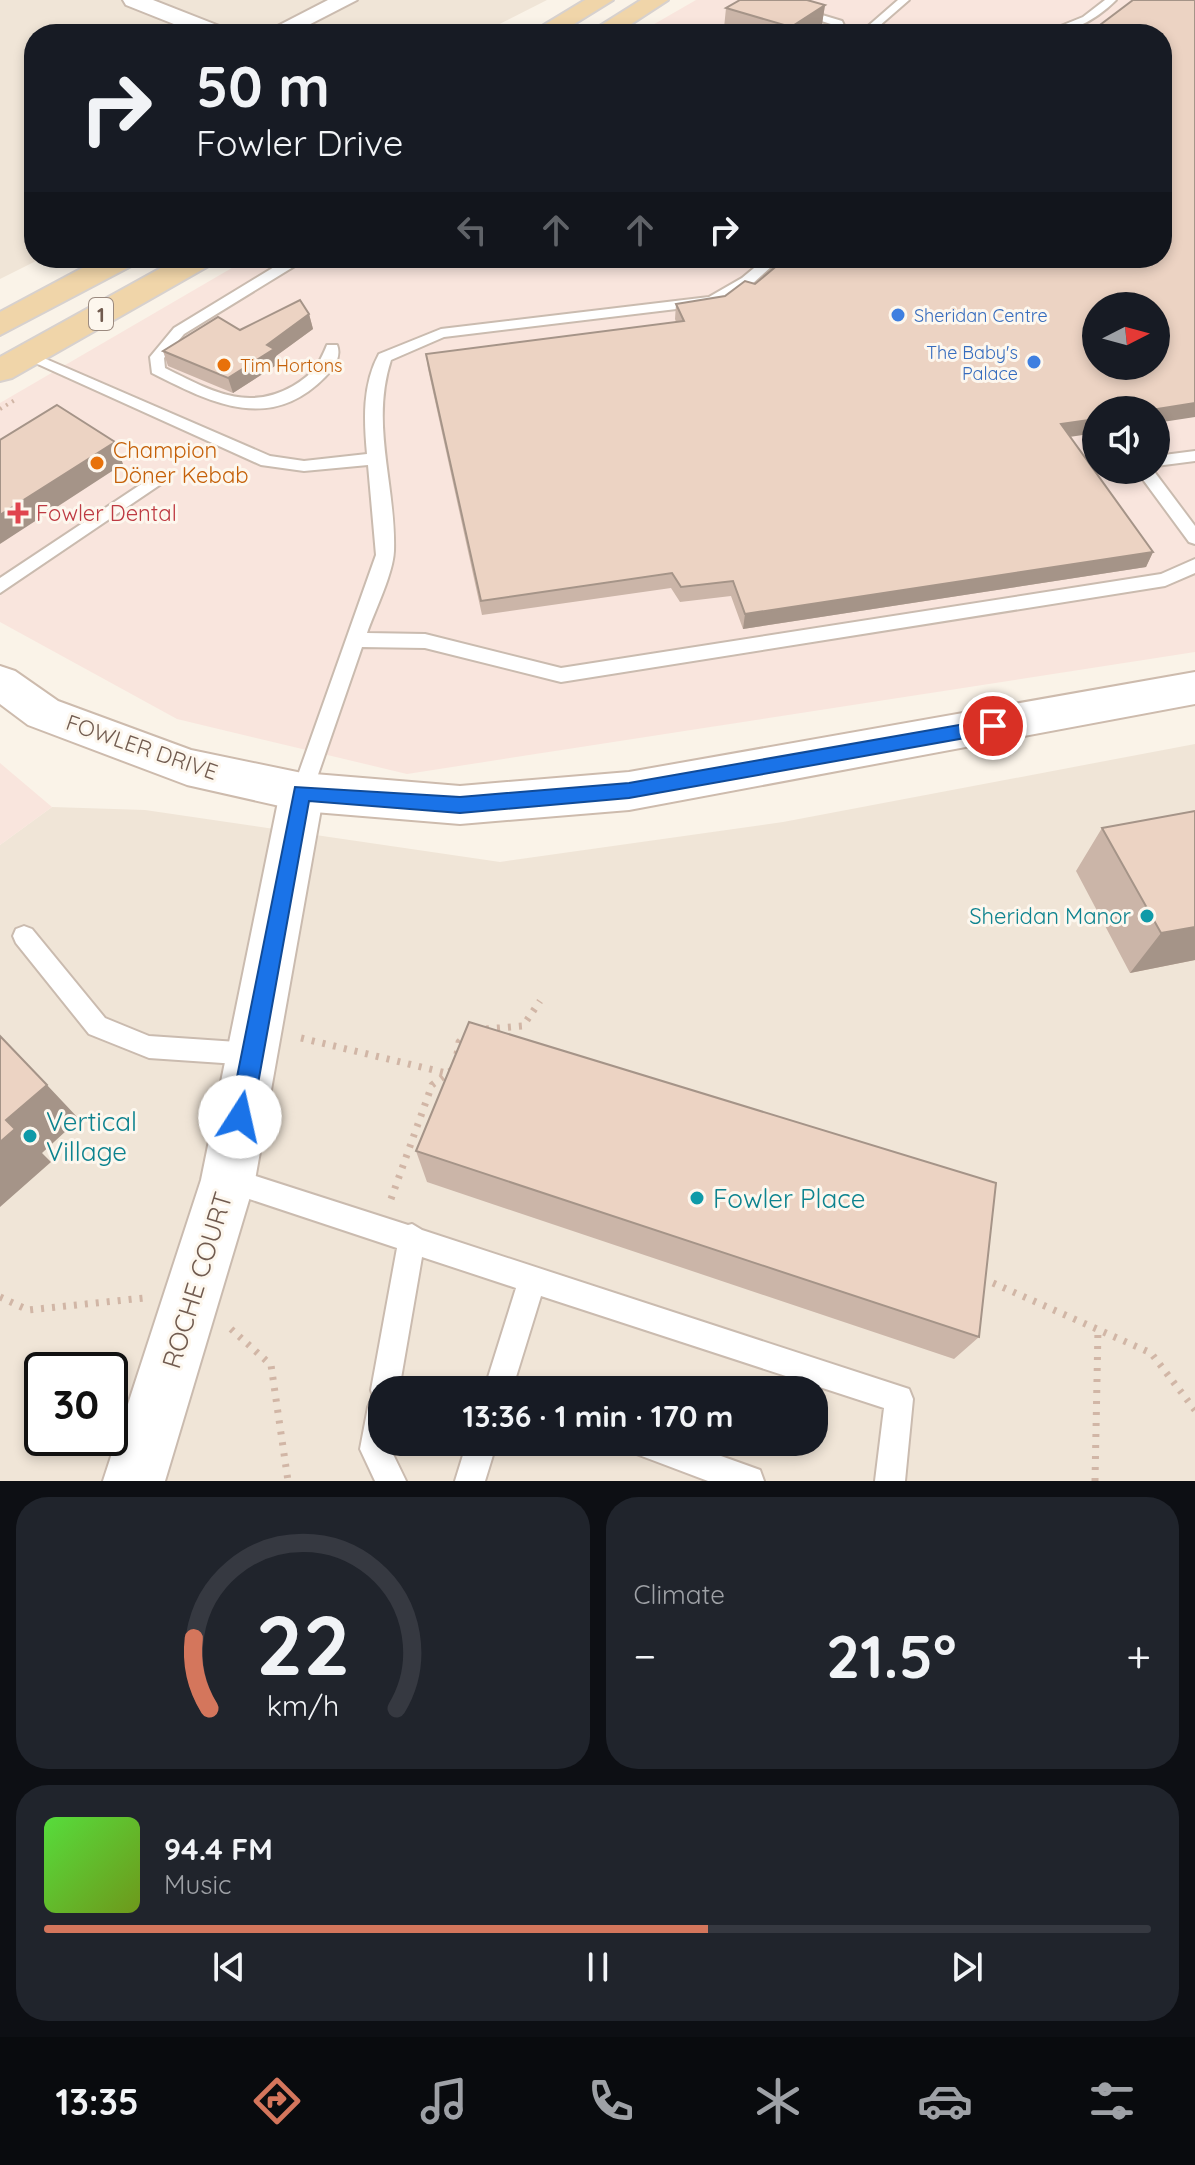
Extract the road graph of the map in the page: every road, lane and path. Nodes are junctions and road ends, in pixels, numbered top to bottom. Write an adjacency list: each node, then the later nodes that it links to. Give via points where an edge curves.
1 (134, 0): 8 (street)
2 (346, 0): 9 (street)
3 (602, 0): 10 (main road)
4 (657, 0): 11 (main road)
5 (761, 0): 12 (lane)
6 (904, 0): 13 (lane)
7 (1111, 0): 14 (lane)
8 (194, 24)
9 (294, 24)
10 (559, 24)
11 (616, 24)
12 (838, 24)
13 (876, 24)
14 (1073, 24)
15 (105, 268): 19 (main road, 1)
16 (183, 268): 21 (main road, 1)
17 (282, 268): 20 (lane, via 179,331 157,357 157,370 232,405 262,406 318,376 333,355)
18 (762, 268): 23 (lane, via 713,301 441,333 384,357 374,381)
19 (3, 322)
20 (332, 348)
21 (13, 363): 23 (lane, via 267,461 304,466)
22 (1195, 456): 24 (lane)
23 (373, 459): 30 (lane, via 387,518 385,555)
24 (1170, 459)
25 (161, 476): 29 (lane)
26 (1154, 484): 27 (lane)
27 (1195, 538)
28 (1195, 565): 30 (lane, via 1165,580 561,675 425,641)
29 (0, 587)
30 (356, 640): 33 (lane)
31 (0, 682): 33 (street, FOWLER DRIVE, via 43,713 187,767)
32 (1195, 688): 33 (street, FOWLER DRIVE, via 629,791 460,805)
33 (302, 792): 36 (street, ROCHE COURT)
34 (24, 936): 36 (lane, via 97,1026 149,1047)
35 (540, 1001): 37 (path, via 523,1026 470,1031 459,1042 454,1068)
36 (254, 1040): 37 (path); 38 (street, ROCHE COURT)
37 (447, 1073): 39 (path, via 432,1085)
38 (228, 1180): 39 (lane); 43 (street, ROCHE COURT)
39 (381, 1227): 40 (lane)
40 (412, 1237): 41 (lane); 46 (lane)
41 (533, 1278): 47 (lane); 57 (lane, via 899,1399)
42 (993, 1283): 45 (path)
43 (193, 1293): 44 (path, via 28,1310); 52 (street, ROCHE COURT); 53 (path, via 271,1365)
44 (0, 1297)
45 (1098, 1329): 48 (path, via 1151,1353); 58 (path)
46 (387, 1376)
47 (502, 1376)
48 (1195, 1410)
49 (378, 1456): 54 (lane)
50 (478, 1456): 55 (lane)
51 (680, 1456): 56 (lane)
52 (134, 1481)
53 (288, 1481)
54 (391, 1481)
55 (470, 1481)
56 (749, 1481)
57 (890, 1481)
58 (1095, 1481)

